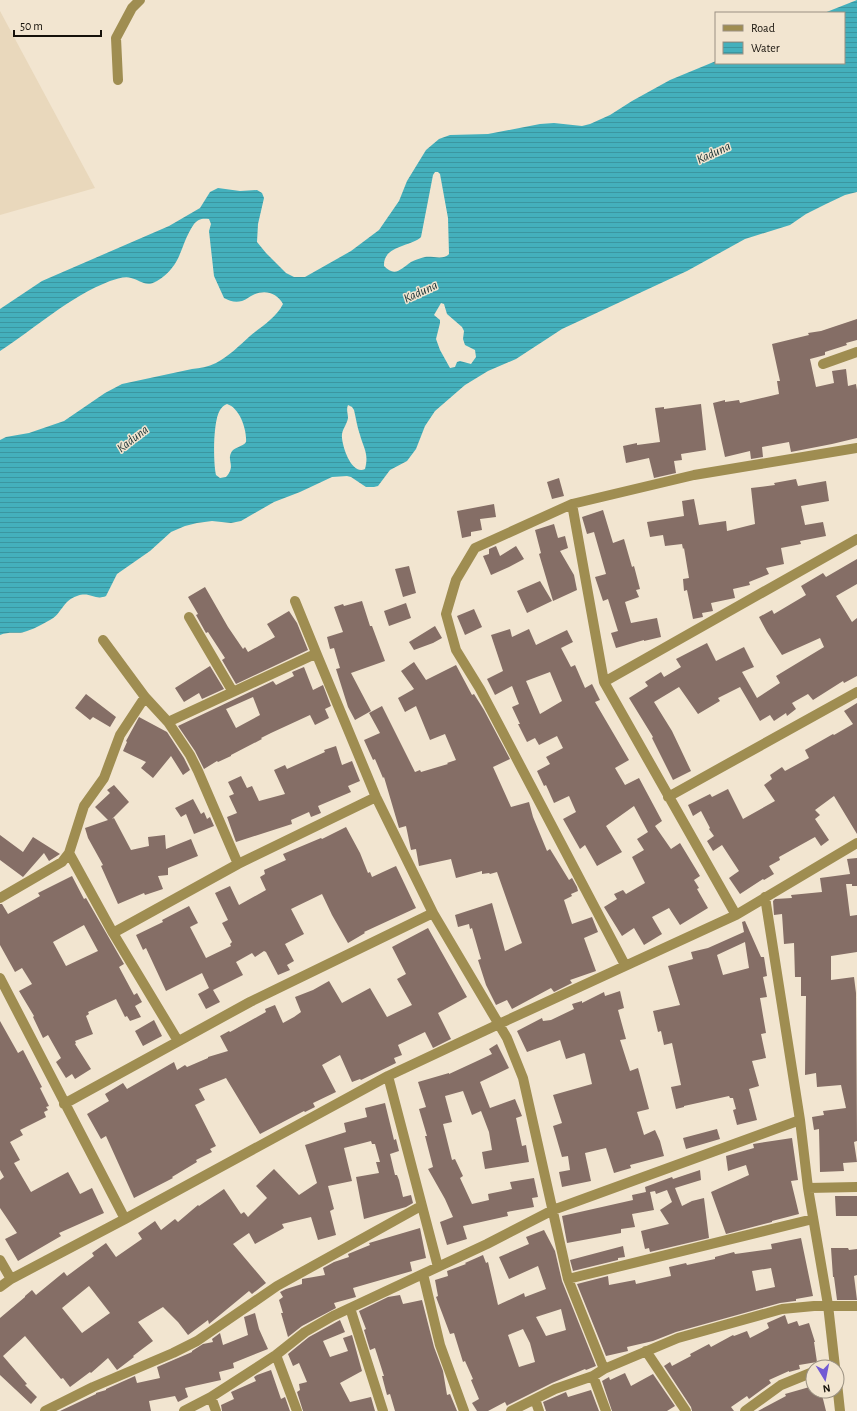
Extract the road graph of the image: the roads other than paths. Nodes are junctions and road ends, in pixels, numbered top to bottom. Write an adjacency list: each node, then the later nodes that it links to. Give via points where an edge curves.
1 (140, 0): 2 (street, via 132,8 116,38)
2 (118, 80)
3 (857, 352): 4 (street)
4 (823, 364)
5 (857, 448): 6 (street, via 694,475)
6 (572, 504): 12 (street); 27 (street, via 475,548 456,580 446,614 456,650 480,689)
7 (857, 539): 12 (street)
8 (295, 601): 11 (street)
9 (189, 617): 13 (street)
10 (103, 640): 15 (street)
11 (317, 655): 13 (street); 17 (street)
12 (604, 682): 18 (street)
13 (233, 692): 16 (street)
14 (857, 692): 18 (street)
15 (145, 697): 16 (street); 20 (street, via 120,735 104,778 84,806)
16 (168, 722): 21 (street, via 198,771)
17 (376, 797): 21 (street); 24 (street)
18 (668, 797): 25 (street)
19 (857, 843): 22 (street)
20 (69, 853): 23 (street, via 62,862); 26 (street)
21 (238, 864): 26 (street)
22 (765, 897): 25 (street); 33 (street)
23 (0, 898)
24 (432, 913): 29 (street); 30 (street, via 250,1002)
25 (736, 915): 27 (street)
26 (113, 933): 30 (street)
27 (625, 965): 29 (street)
28 (0, 978): 32 (street)
29 (498, 1024): 31 (street); 37 (street, via 507,1038 523,1078)
30 (178, 1041): 32 (street)
31 (388, 1076): 36 (street); 38 (street)
32 (64, 1104): 38 (street)
33 (800, 1120): 35 (street); 37 (street)
34 (857, 1187): 35 (street)
35 (808, 1188): 39 (street)
36 (421, 1206): 41 (street); 58 (street, via 277,1286 197,1341)
37 (553, 1210): 41 (street); 44 (street)
38 (125, 1219): 43 (street)
39 (813, 1219): 44 (street); 46 (street)
40 (0, 1260): 43 (street)
41 (438, 1267): 42 (street)
42 (423, 1274): 48 (street); 63 (street, via 440,1345)
43 (11, 1279): 45 (street)
44 (568, 1279): 52 (street)
45 (0, 1287)
46 (828, 1306): 47 (street); 49 (street, via 782,1309 678,1338); 51 (street)
47 (857, 1306)
48 (350, 1308): 50 (street, via 305,1332); 62 (street)
49 (646, 1351): 52 (street); 67 (street)
50 (276, 1355): 55 (street); 61 (street)
51 (832, 1359)
52 (604, 1369): 54 (street)
53 (805, 1375): 68 (street, via 781,1385)
54 (593, 1376): 56 (street); 66 (street)
55 (211, 1397): 59 (street); 60 (street)
56 (535, 1399): 64 (street); 65 (street)
57 (839, 1399): 69 (street)
58 (45, 1411)
59 (184, 1411)
60 (216, 1411)
61 (297, 1411)
62 (383, 1411)
63 (464, 1411)
64 (511, 1411)
65 (539, 1411)
66 (606, 1411)
67 (686, 1411)
68 (745, 1411)
69 (840, 1411)

